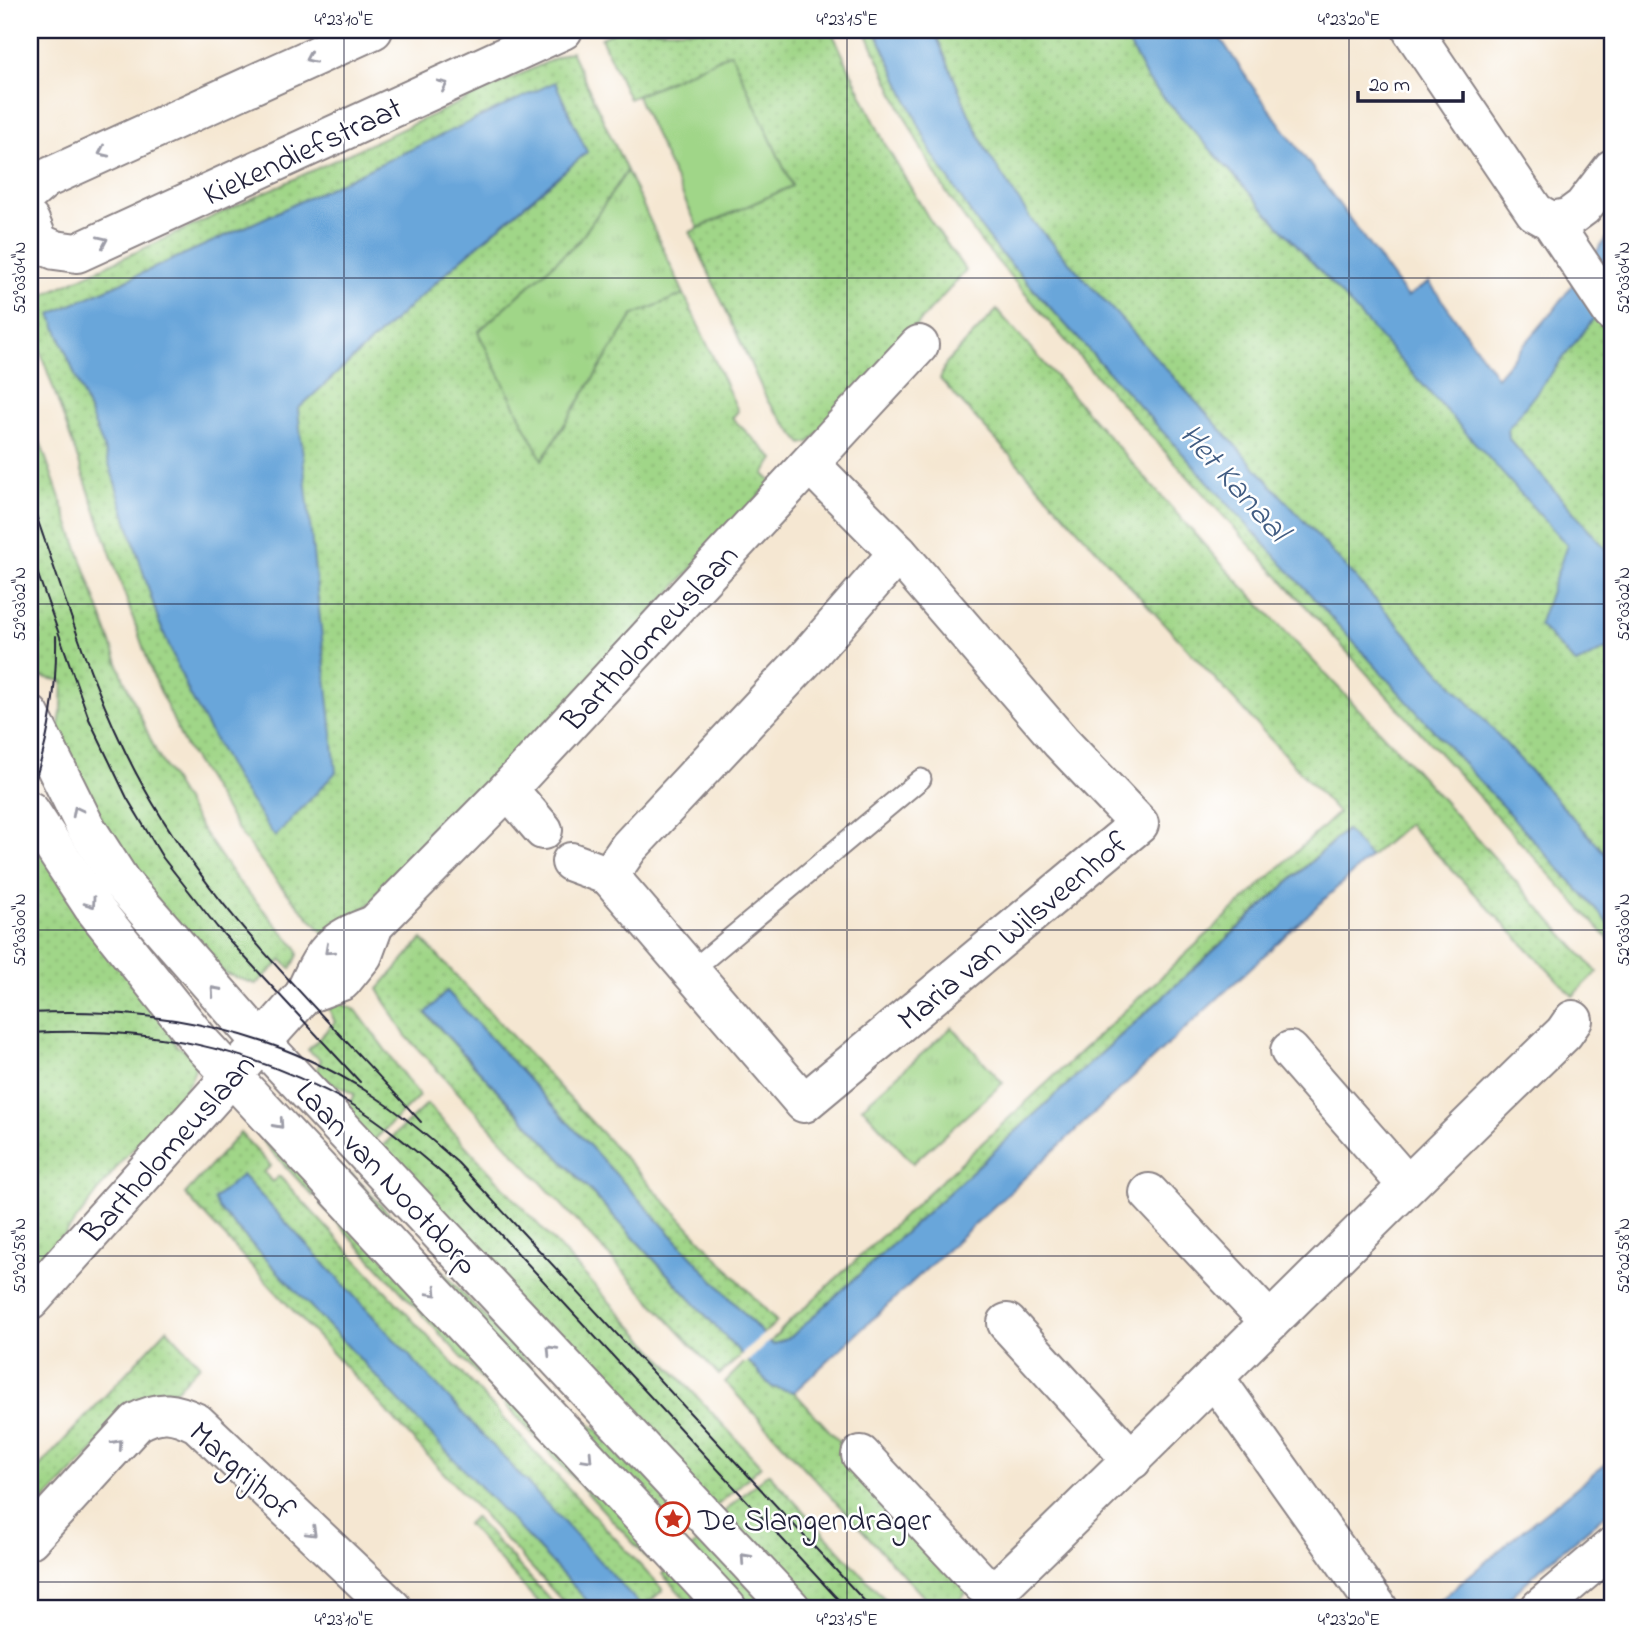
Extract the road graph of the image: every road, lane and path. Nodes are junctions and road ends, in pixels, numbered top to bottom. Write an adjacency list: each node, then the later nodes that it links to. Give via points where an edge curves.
1 (373, 30): 5 (street, one-way to 5, via 46,178)
2 (563, 30): 7 (street, Kiekendiefstraat, one-way to 2, via 55,250 77,253)
3 (1412, 30): 6 (street, via 1535,212)
4 (1612, 169): 6 (street, via 1583,207 1568,218)
5 (30, 192)
6 (1559, 235): 8 (street)
7 (33, 237)
8 (1612, 312)
9 (919, 345): 10 (street, Bartholomeuslaan)
10 (810, 464): 11 (street, Maria van Wilsveenhof); 14 (street, Bartholomeuslaan)
11 (898, 553): 18 (street, via 629,847); 19 (street, Maria van Wilsveenhof, via 1061,742 1139,824 804,1103)
12 (30, 715): 21 (street, Laan van Nootdorp, one-way to 12, via 121,882 85,826)
13 (921, 779): 19 (lane)
14 (508, 789): 16 (street); 21 (street, Bartholomeuslaan, via 374,925 347,934 320,958 304,995)
15 (30, 811): 23 (street, Laan van Nootdorp, one-way to 23, via 93,907 182,1020)
16 (543, 830)
17 (571, 862): 18 (street, Maria van Wilsveenhof)
18 (609, 876): 19 (street, Maria van Wilsveenhof)
19 (691, 971)
20 (1573, 1020): 24 (street)
21 (261, 1042): 23 (street, Bartholomeuslaan); 36 (street, Laan van Nootdorp, one-way to 21)
22 (1290, 1051): 24 (street)
23 (233, 1074): 26 (street, Bartholomeuslaan); 35 (street, Laan van Nootdorp, one-way to 35)
24 (1406, 1185): 27 (street)
25 (1149, 1193): 27 (street)
26 (30, 1301)
27 (1270, 1322): 29 (street)
28 (1007, 1323): 31 (street)
29 (1214, 1377): 31 (street); 37 (street)
30 (861, 1455): 31 (street, via 982,1584 1000,1587)
31 (1132, 1460)
32 (30, 1539): 34 (street, Margrijhof, one-way to 34, via 137,1422 165,1413 182,1416 197,1423)
33 (1607, 1563): 38 (street)
34 (392, 1608)
35 (727, 1608)
36 (791, 1608)
37 (1378, 1608)
38 (1540, 1608)

